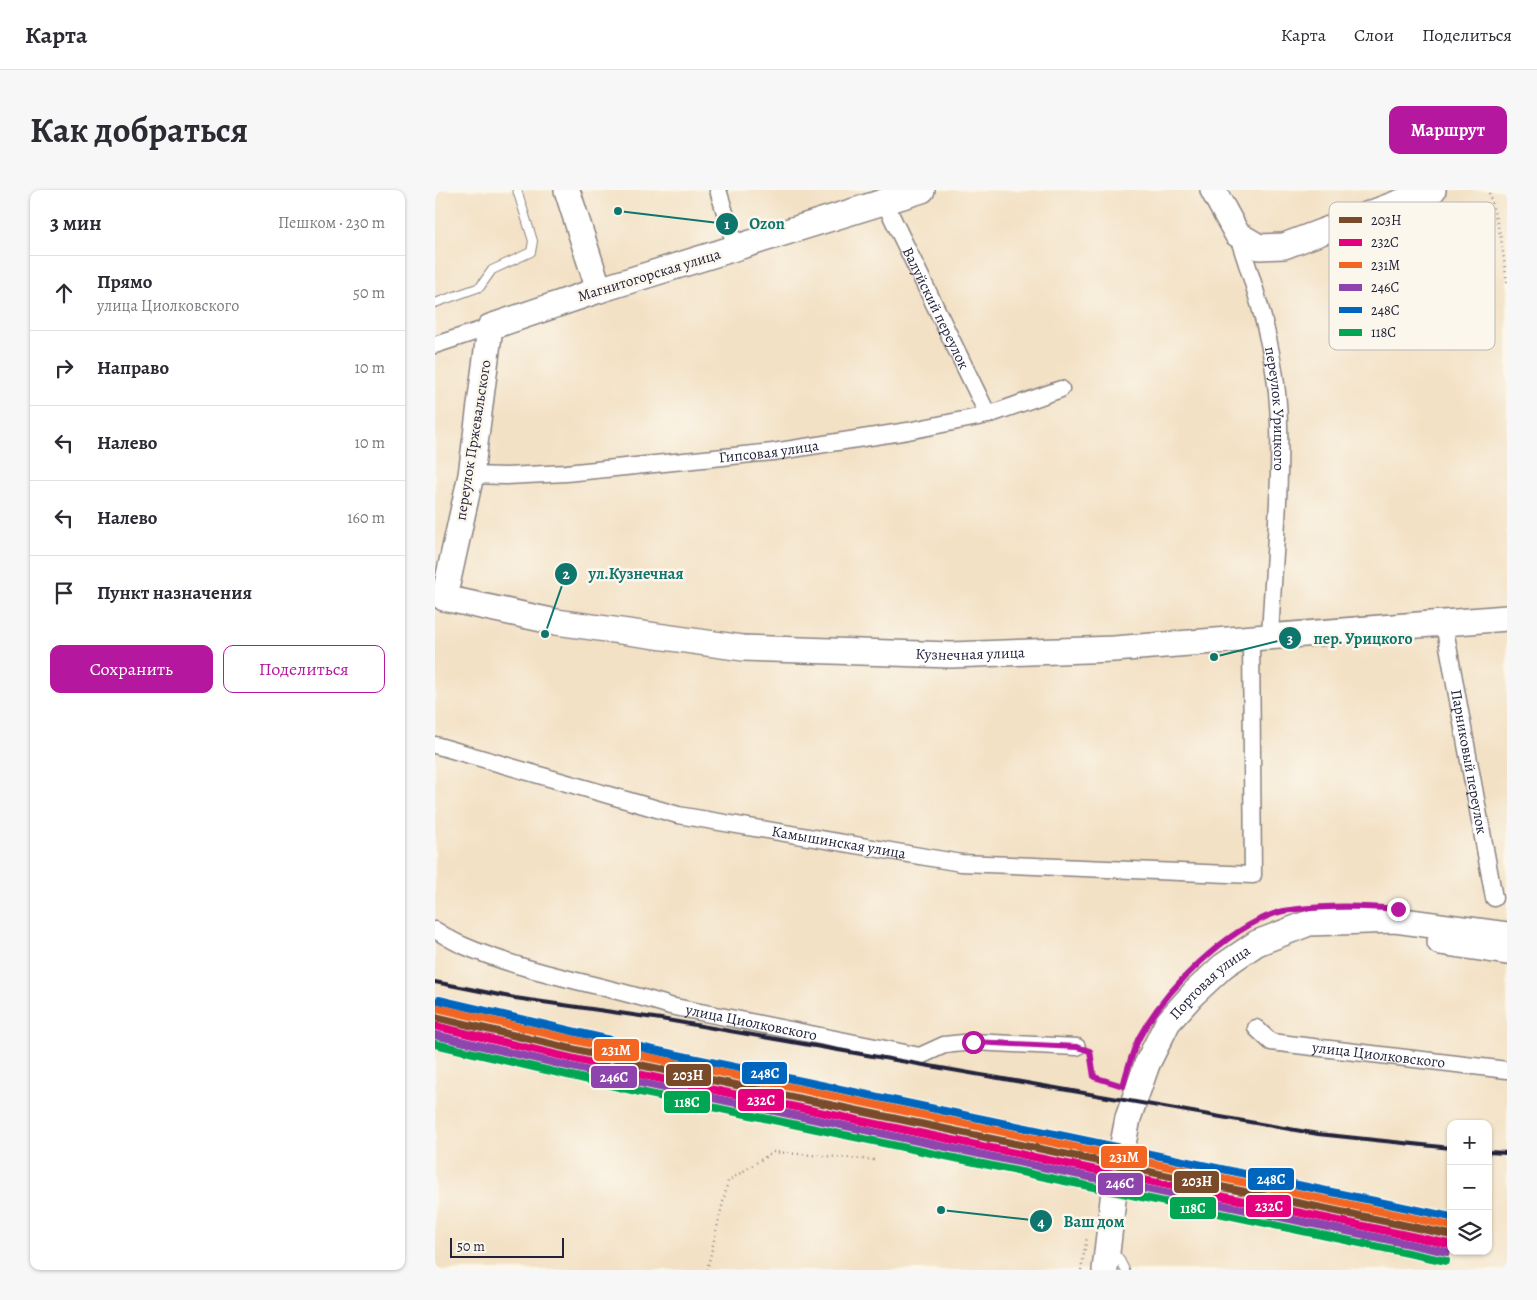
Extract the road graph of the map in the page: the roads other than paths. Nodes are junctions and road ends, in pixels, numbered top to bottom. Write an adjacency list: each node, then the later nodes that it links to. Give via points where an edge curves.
1 (517, 190): 13 (lane, via 533,240 531,252 493,270 480,287)
2 (567, 190): 12 (main road)
3 (718, 190): 11 (street)
4 (922, 190): 7 (main road, Магнитогорская улица)
5 (1213, 190): 10 (main road, переулок Урицкого)
6 (1433, 190): 8 (main road)
7 (884, 202): 11 (main road, Магнитогорская улица); 17 (street, Валуйский переулок)
8 (1401, 202)
9 (1329, 229): 10 (main road, via 1284,246 1259,247)
10 (1237, 234): 22 (street, переулок Урицкого, via 1251,273 1272,358 1279,424 1278,496)
11 (736, 248): 12 (main road, Магнитогорская улица)
12 (599, 290): 14 (main road, Магнитогорская улица)
13 (435, 303)
14 (490, 327): 15 (street, Магнитогорская улица); 18 (main road, переулок Пржевальского)
15 (435, 345)
16 (1061, 389): 17 (street, Гипсовая улица)
17 (988, 416): 18 (street, Гипсовая улица, via 773,452 566,473)
18 (471, 475): 19 (main road, переулок Пржевальского)
19 (438, 601): 22 (main road, Кузнечная улица, via 556,622 743,648 951,655 1114,649)
20 (1507, 618): 21 (main road, Кузнечная улица)
21 (1444, 624): 22 (main road, Кузнечная улица); 25 (street, Парниковый переулок)
22 (1260, 638): 24 (street, переулок Урицкого)
23 (435, 745): 24 (street, Камышинская улица, via 678,814 961,863)
24 (1253, 875)
25 (1494, 898)
26 (435, 930): 30 (street, улица Циолковского, via 513,964 670,1006 921,1056 944,1045 973,1042)
27 (1507, 935): 32 (main road, Портовая улица, via 1395,920 1309,923 1257,942 1223,966 1169,1022 1147,1064 1128,1118 1114,1191)
28 (1507, 952): 32 (main road, Портовая улица, via 1396,936 1314,939 1264,956 1235,978 1207,1001 1183,1032 1164,1068 1143,1121 1125,1192)
29 (1255, 1028): 31 (street, улица Циолковского, via 1271,1042)
30 (1077, 1047)
31 (1507, 1070)
32 (1117, 1267)

